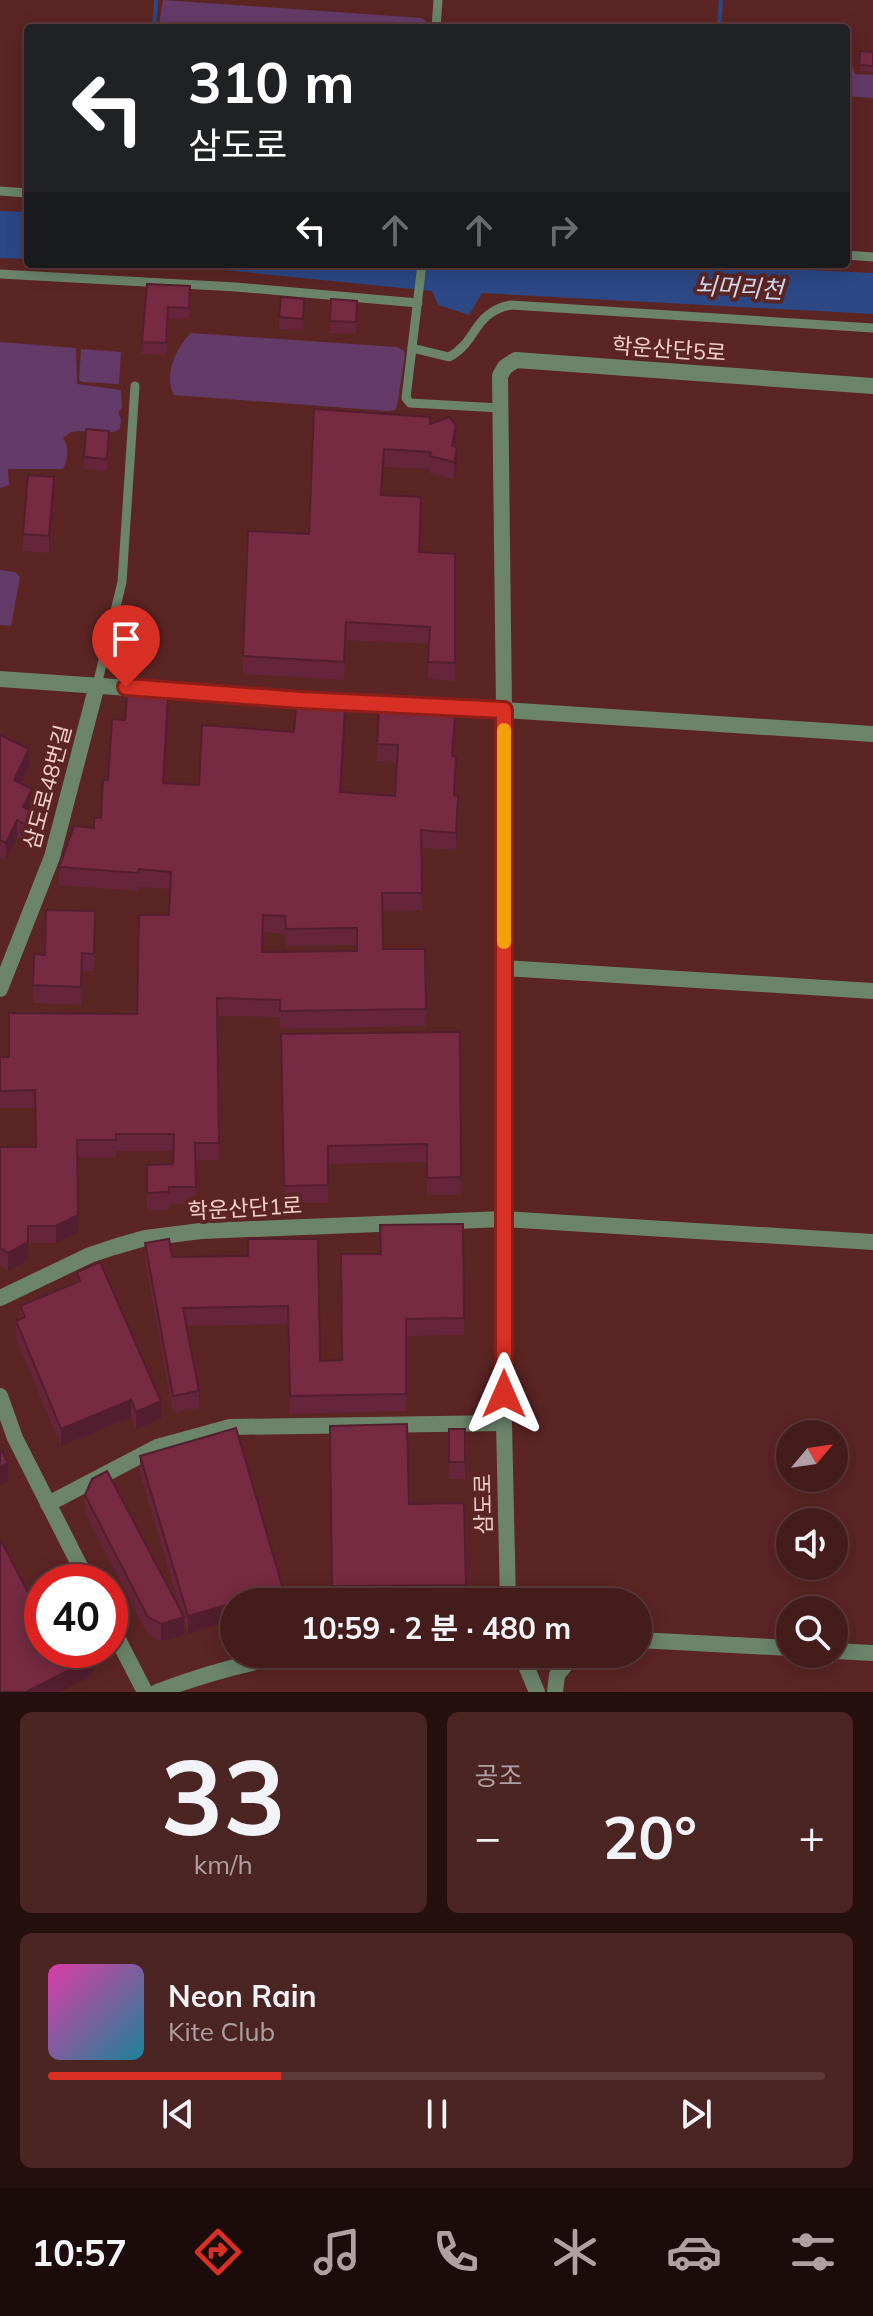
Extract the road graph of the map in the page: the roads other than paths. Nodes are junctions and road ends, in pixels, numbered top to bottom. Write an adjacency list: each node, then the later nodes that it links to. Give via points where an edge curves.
1 (438, 0): 2 (lane)
2 (436, 24)
3 (0, 191): 4 (lane)
4 (24, 193)
5 (850, 255): 6 (lane)
6 (873, 257)
7 (422, 268): 9 (lane)
8 (0, 274): 9 (lane)
9 (418, 303): 11 (lane)
10 (873, 328): 11 (lane, via 511,305 488,313 449,357)
11 (412, 348): 14 (lane, via 406,394 410,403)
12 (135, 386): 16 (lane, via 122,582)
13 (873, 386): 14 (street, 학운산단5로, via 516,360 500,376)
14 (500, 408): 17 (street, 학운산단5로)
15 (0, 679): 16 (street)
16 (97, 685): 17 (street); 20 (street, 삼도로48번길, via 52,857)
17 (504, 710): 18 (street); 19 (street, 삼도로)
18 (873, 734)
19 (504, 968): 21 (street); 22 (street, 삼도로)
20 (0, 989)
21 (873, 991)
22 (504, 1219): 23 (street, 학운산단1로); 24 (street, 학운산단1로, via 145,1238 90,1255); 26 (street, 삼도로)
23 (873, 1242)
24 (0, 1298)
25 (0, 1396): 27 (street)
26 (504, 1423): 27 (street, via 230,1427 157,1447); 29 (street, 삼도로)
27 (48, 1504): 28 (street)
28 (79, 1564)
29 (508, 1588)
30 (652, 1641): 31 (street)
31 (776, 1647)
32 (848, 1652): 33 (street)
33 (873, 1653)
34 (128, 1659): 38 (street)
35 (224, 1668): 39 (street)
36 (527, 1668): 40 (street)
37 (563, 1668): 41 (street)
38 (145, 1692)
39 (157, 1692)
40 (537, 1692)
41 (555, 1692)

